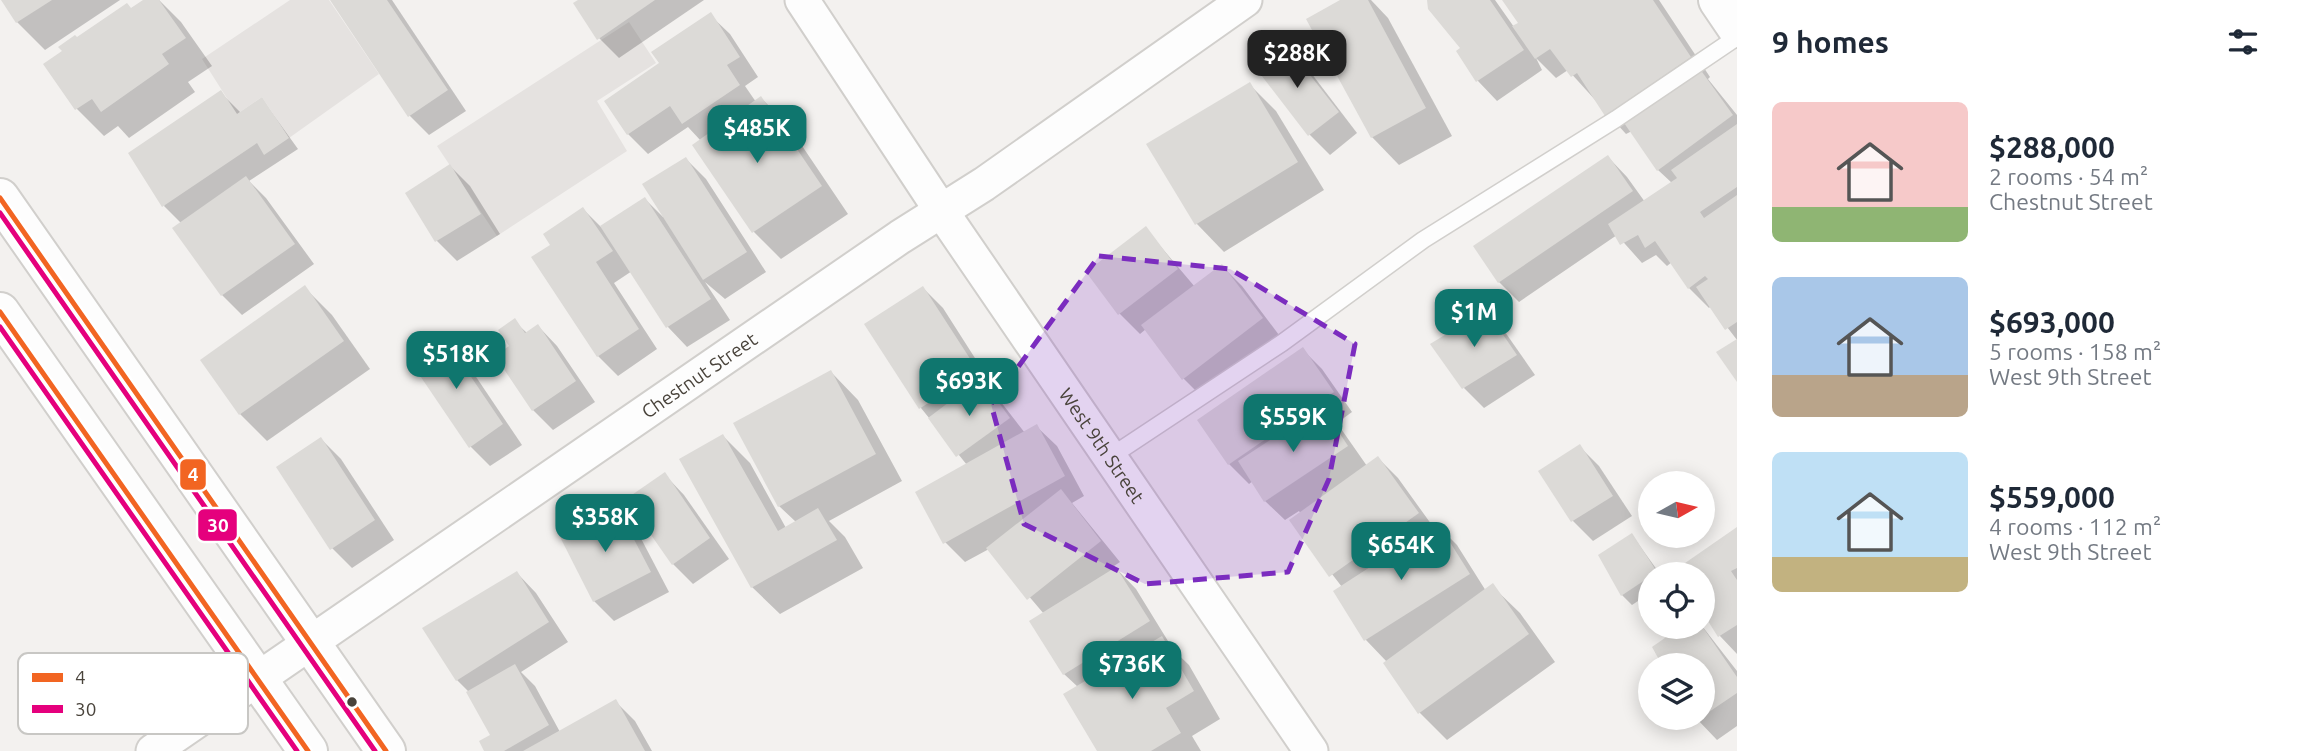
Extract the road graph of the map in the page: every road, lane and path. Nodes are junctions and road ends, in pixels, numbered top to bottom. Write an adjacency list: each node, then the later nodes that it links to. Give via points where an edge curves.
1 (802, 0): 7 (street, West 9th Street)
2 (1245, 0): 7 (street, Chestnut Street)
3 (1718, 0): 4 (street)
4 (1737, 28)
5 (1737, 37): 9 (lane, via 1423,240 1282,343)
6 (0, 198): 10 (street)
7 (942, 212): 9 (street, West 9th Street); 10 (street, Chestnut Street)
8 (0, 312): 11 (street)
9 (1110, 457): 19 (street, West 9th Street)
10 (312, 642): 13 (street, Chestnut Street); 18 (street)
11 (239, 653)
12 (248, 666): 13 (street)
13 (258, 680): 14 (street, Chestnut Street); 17 (street)
14 (248, 687)
15 (178, 734): 16 (street, Chestnut Street)
16 (153, 751)
17 (307, 751)
18 (386, 751)
19 (1311, 751)

